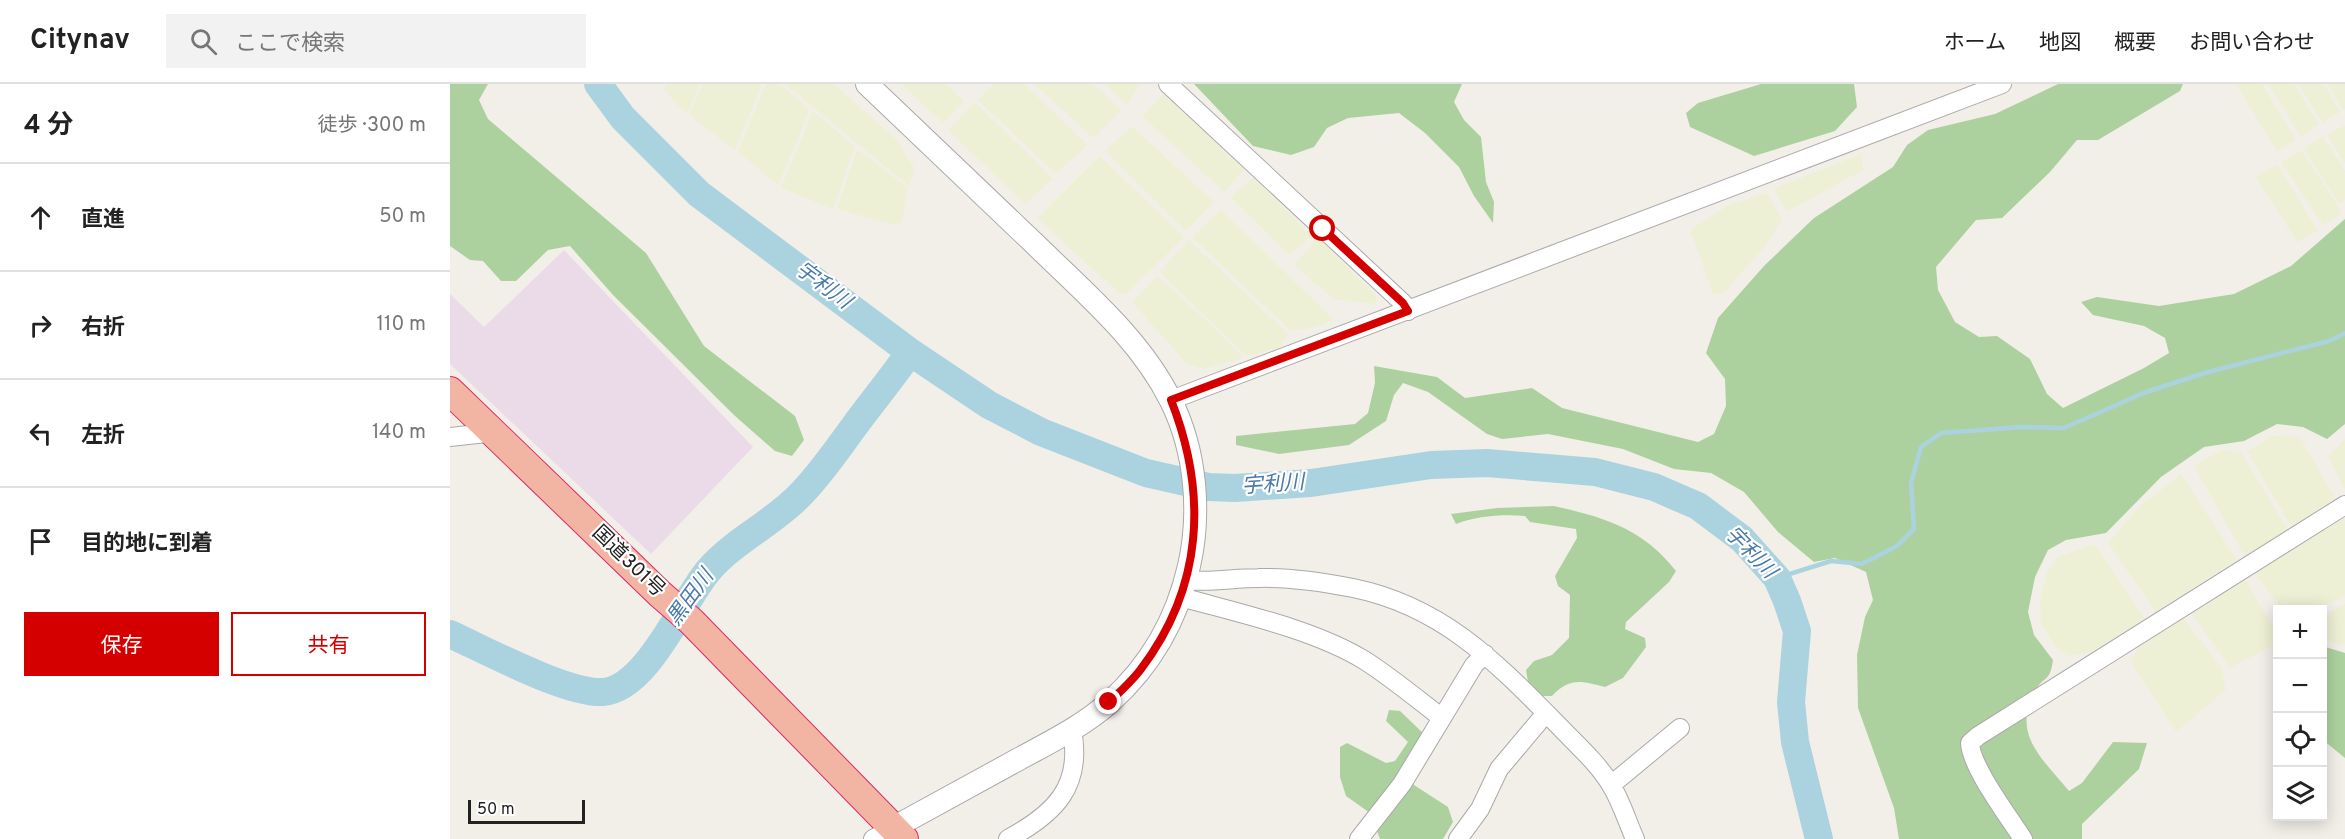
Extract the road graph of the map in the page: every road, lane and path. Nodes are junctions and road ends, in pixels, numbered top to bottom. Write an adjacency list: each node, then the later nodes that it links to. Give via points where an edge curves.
1 (867, 84): 6 (street, via 1090,297 1138,348)
2 (1168, 84): 4 (street)
3 (2002, 84): 4 (street)
4 (1408, 311): 6 (street)
5 (450, 392): 7 (highway, 国道301号)
6 (1171, 400): 10 (street, via 1184,433 1194,484 1196,521)
7 (491, 431): 8 (street); 17 (highway, 国道301号, via 691,621)
8 (450, 437)
9 (2345, 505): 22 (street, via 1970,743 1977,766)
10 (1183, 588): 11 (street, via 1258,578 1351,588 1387,596 1428,614); 13 (street, via 1328,642 1364,660); 15 (street, via 1162,638 1140,671 1109,702)
11 (1485, 654): 12 (street); 13 (street, via 1474,664)
12 (1546, 713): 16 (street); 20 (street, via 1499,769 1480,809)
13 (1442, 718): 19 (street, via 1402,784)
14 (1680, 728): 16 (street)
15 (1072, 730): 17 (street); 18 (street, via 1075,759 1067,788 1055,807)
16 (1611, 785): 21 (street)
17 (890, 835)
18 (1008, 839)
19 (1359, 839)
20 (1458, 839)
21 (1635, 839)
22 (2023, 839)

